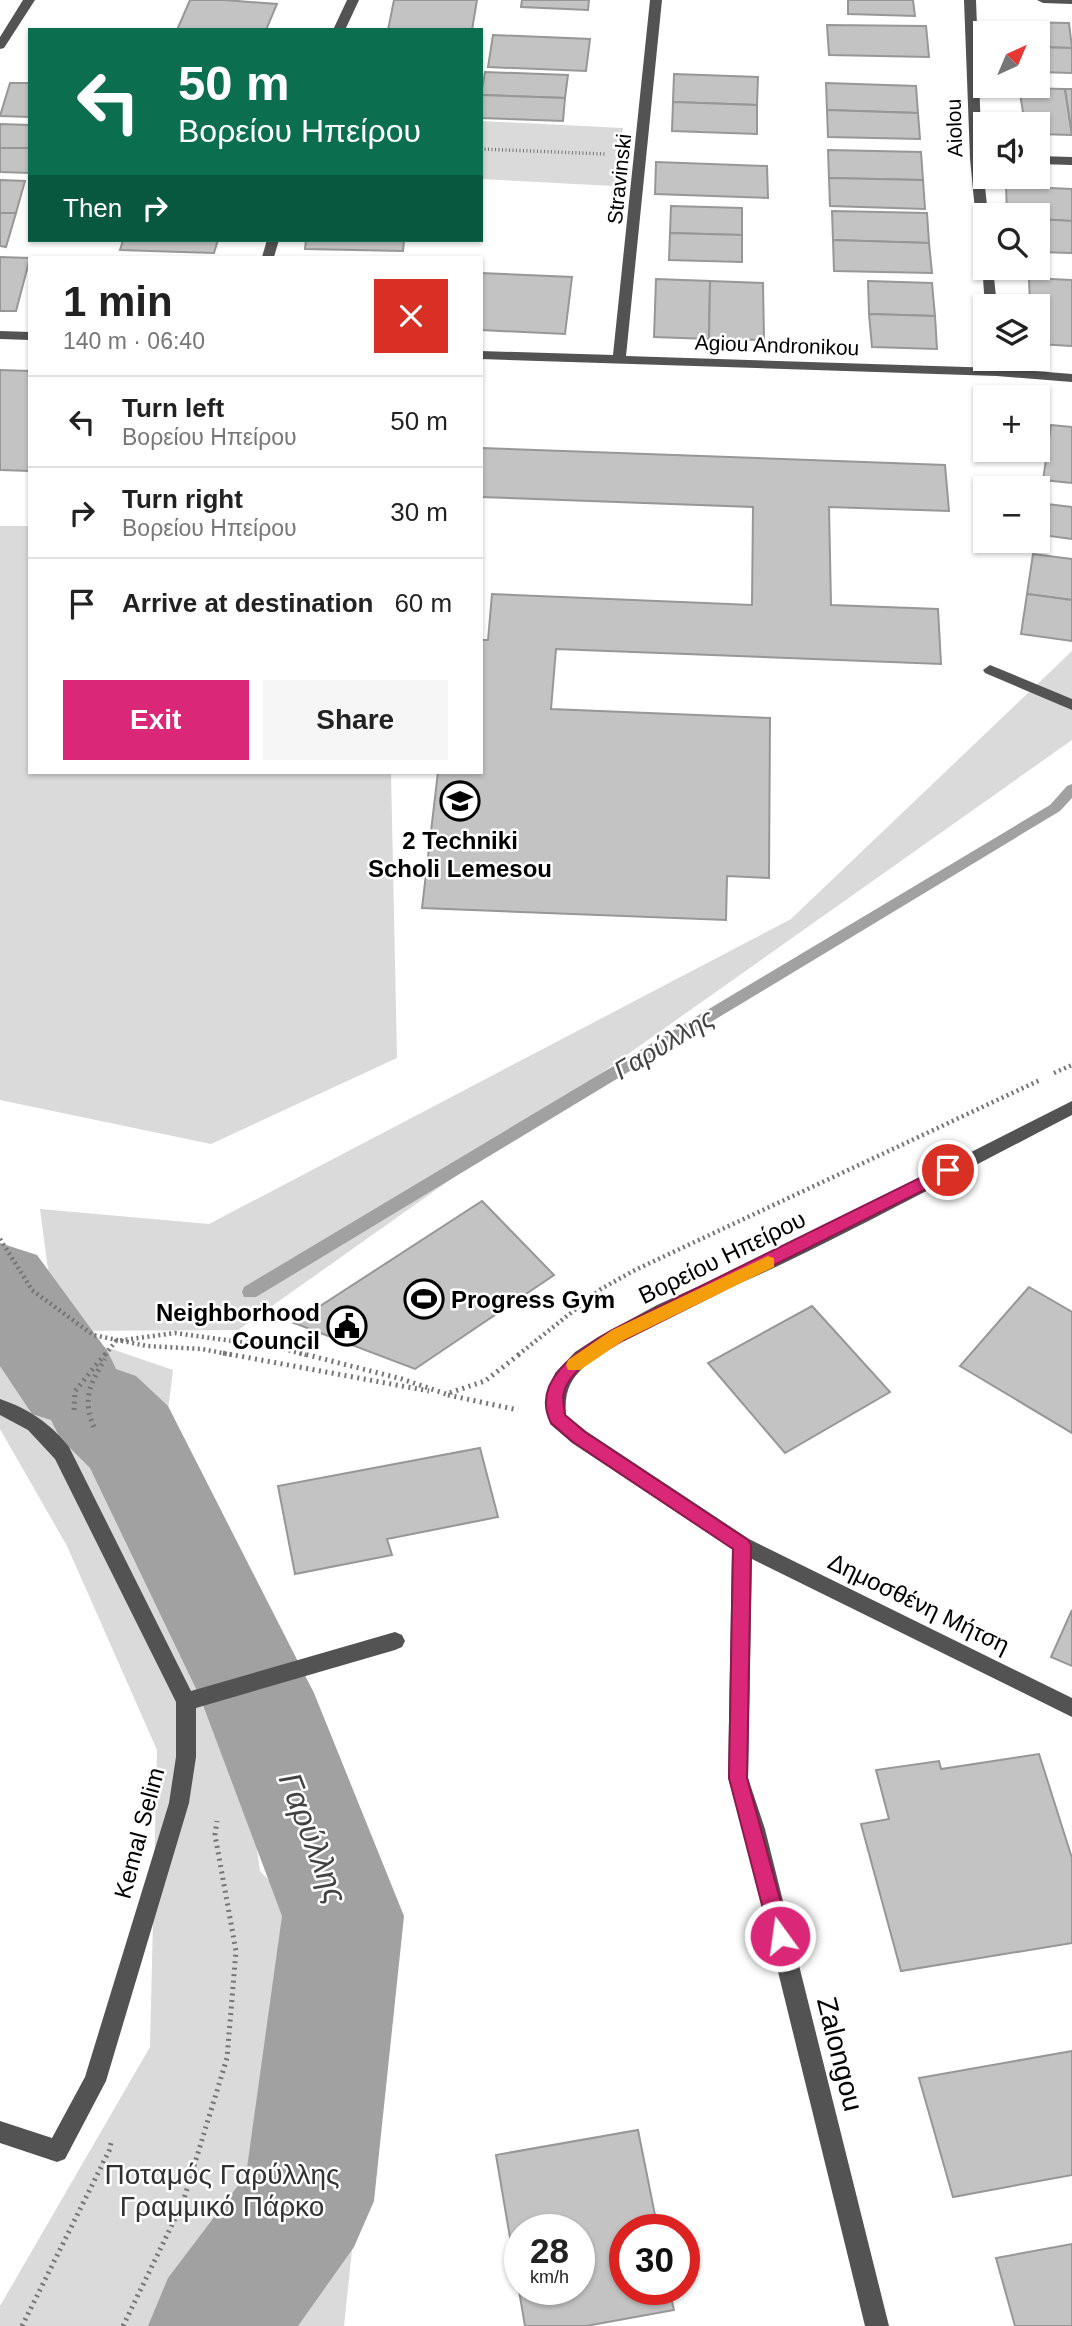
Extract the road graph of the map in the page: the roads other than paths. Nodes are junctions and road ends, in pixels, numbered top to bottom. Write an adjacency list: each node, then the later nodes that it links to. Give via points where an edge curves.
1 (29, 0): 8 (street)
2 (353, 0): 7 (street)
3 (656, 0): 15 (street, Stravinski)
4 (970, 0): 9 (street, Aiolou)
5 (1043, 0): 6 (street)
6 (1072, 1)
7 (340, 28)
8 (0, 46)
9 (978, 112)
10 (1050, 160): 11 (street)
11 (1072, 161)
12 (0, 335): 13 (street)
13 (28, 336)
14 (483, 355): 15 (street, Agiou Andronikou)
15 (619, 361): 16 (street, Agiou Andronikou)
16 (973, 365)
17 (1032, 371): 18 (street, Agiou Andronikou)
18 (1072, 378)
19 (990, 670): 20 (street)
20 (1072, 705)
21 (1072, 1107): 23 (street, Βορείου Ηπείρου, via 618,1335 586,1354 566,1373 555,1393 557,1418)
22 (0, 1407): 25 (street, Kemal Selim, via 31,1420 62,1453)
23 (742, 1545): 26 (street, Δημοσθένη Μήτση); 28 (street, Zalongou, via 738,1778)
24 (394, 1641): 25 (street)
25 (186, 1702): 27 (street, Kemal Selim, via 186,1757 179,1803 95,2081 57,2151)
26 (1072, 1708)
27 (0, 2132)
28 (877, 2326)

